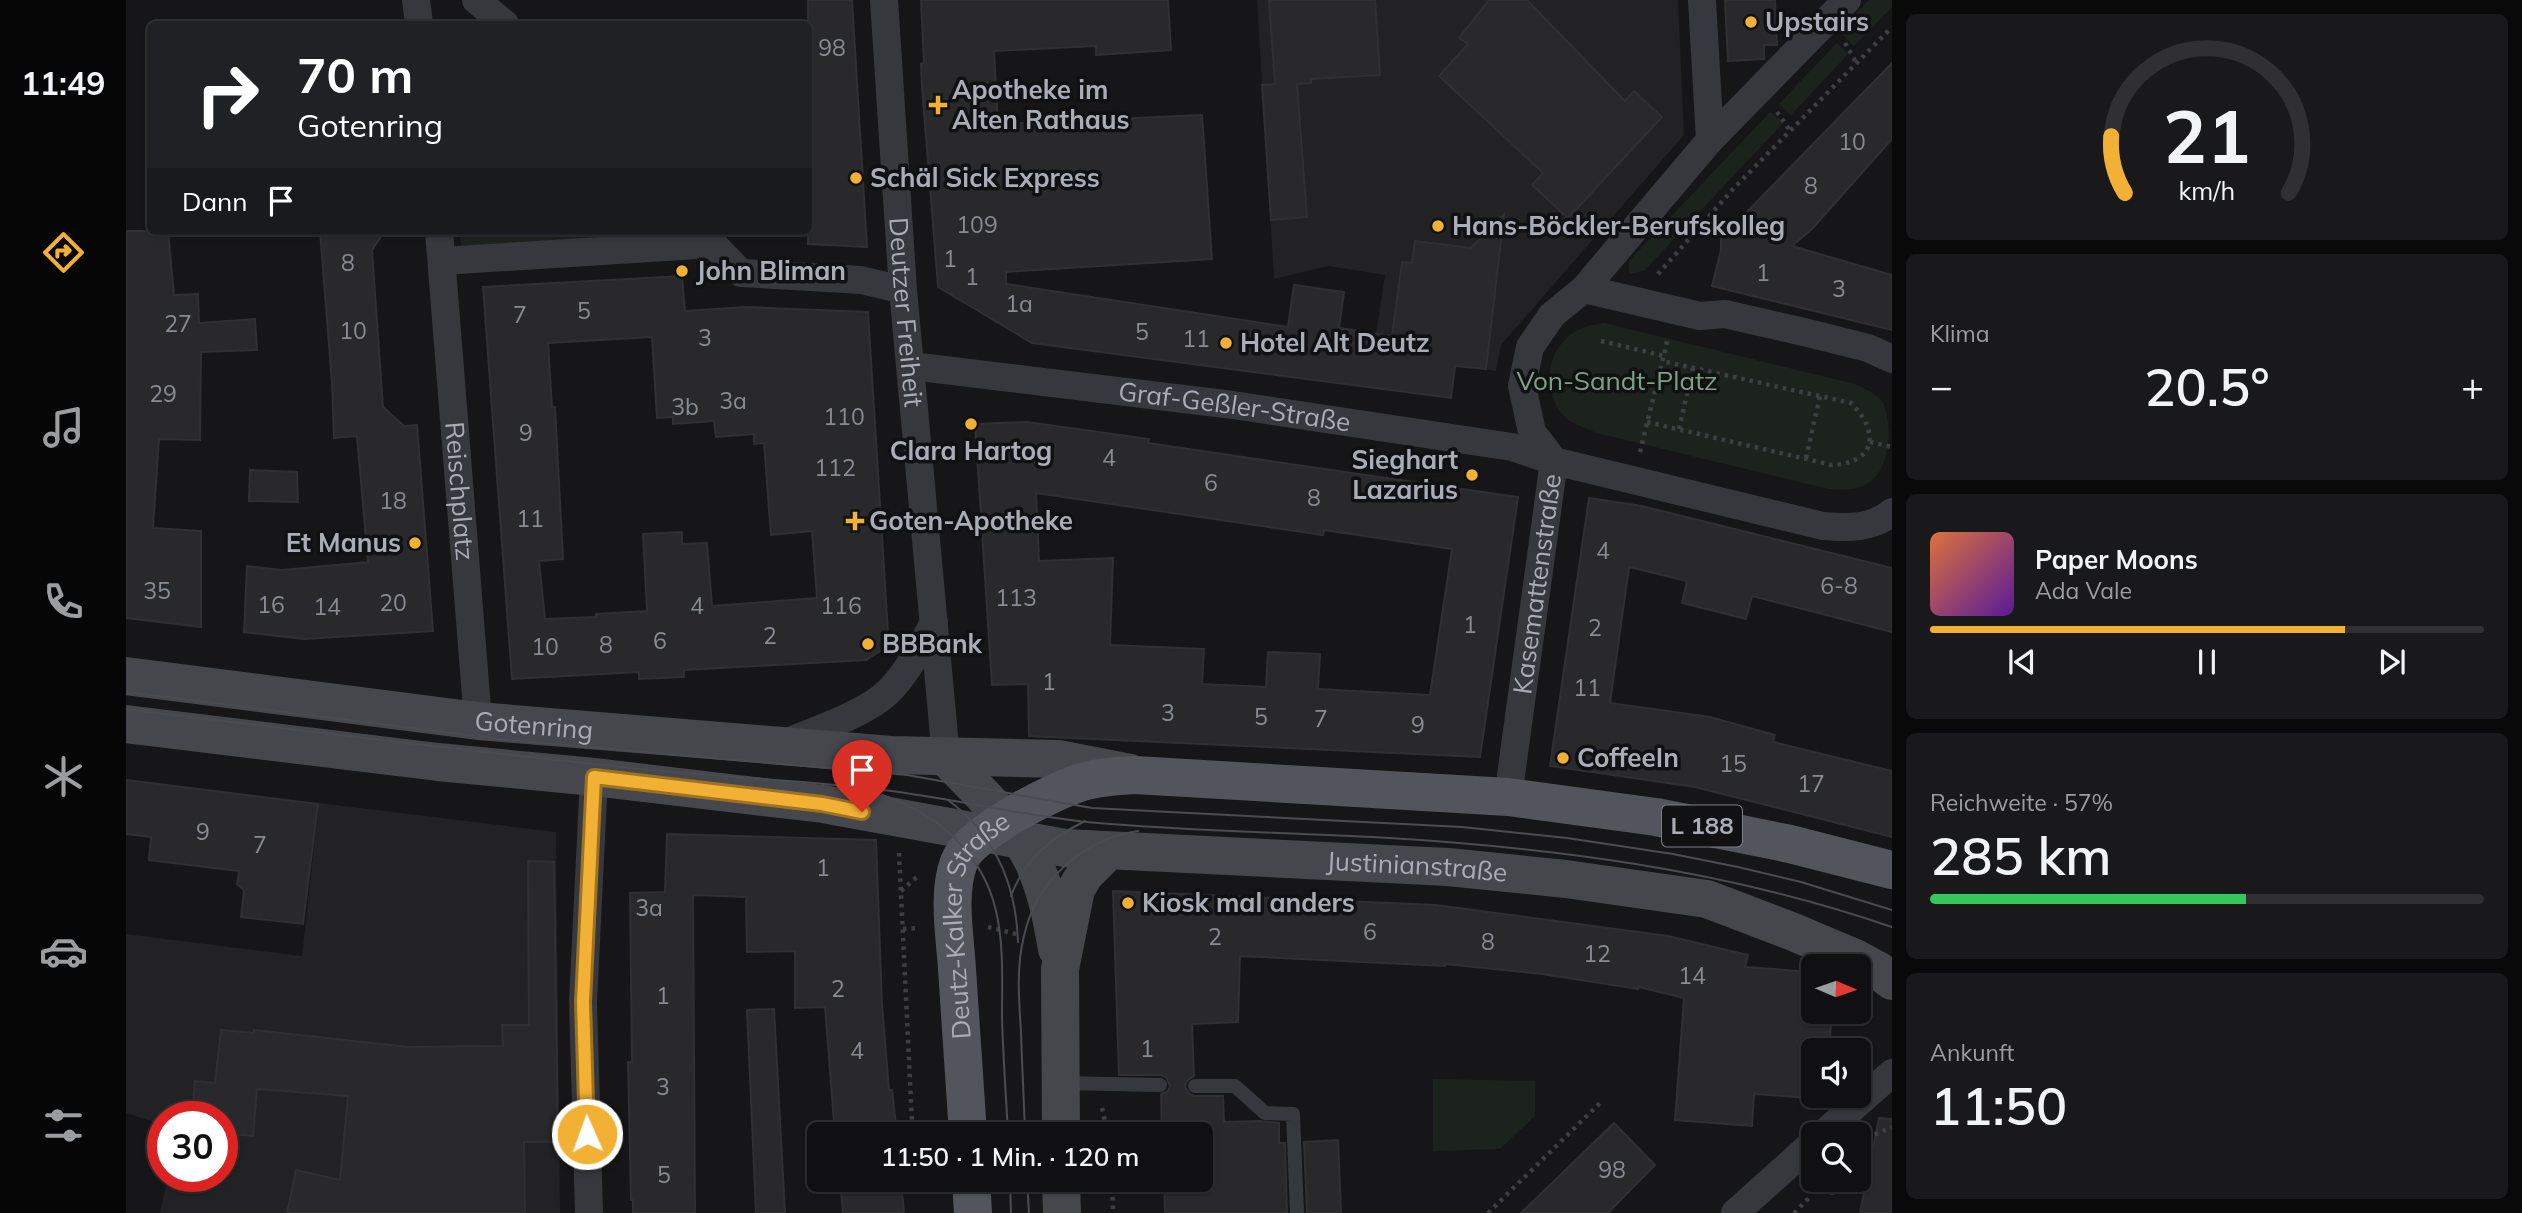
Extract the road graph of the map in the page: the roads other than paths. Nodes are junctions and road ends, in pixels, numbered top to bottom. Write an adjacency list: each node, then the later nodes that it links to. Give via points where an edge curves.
1 (416, 0): 6 (street)
2 (476, 0): 7 (street)
3 (884, 0): 13 (street, Deutzer Freiheit)
4 (1702, 0): 8 (street)
5 (1847, 0): 8 (street, Kasemattenstraße)
6 (419, 21)
7 (501, 21)
8 (1710, 140): 12 (street, Kasemattenstraße)
9 (439, 235): 11 (street, Reischplatz)
10 (708, 237): 11 (street); 13 (street, via 741,273 861,280)
11 (442, 261): 20 (street, Reischplatz)
12 (1590, 282): 14 (street, via 1675,310 1700,316 1725,314 1868,348); 16 (street, Kasemattenstraße, via 1552,315 1530,347 1522,386 1532,432)
13 (903, 290): 15 (street, Deutzer Freiheit)
14 (1892, 359)
15 (911, 366): 16 (street, Graf-Geßler-Straße, via 1233,405 1512,447); 18 (street, Deutzer Freiheit)
16 (1554, 461): 17 (street, via 1823,526 1852,529); 26 (street, Kasemattenstraße)
17 (1892, 512)
18 (934, 623): 22 (street, via 887,694); 23 (street, Deutzer Freiheit)
19 (126, 676): 20 (main road, Gotenring / L 188)
20 (478, 721): 22 (main road, Gotenring / L 188)
21 (126, 724): 25 (main road, Gotenring)
22 (777, 746): 23 (main road, Gotenring / L 188)
23 (946, 757): 24 (main road, L 188, via 1058,759); 28 (main road)
24 (1135, 775): 26 (main road, L 188); 28 (main road, Deutz-Kalker Straße, via 1063,789)
25 (594, 777): 27 (main road, Gotenring, via 822,804); 43 (street, via 583,1002)
26 (1508, 797): 30 (main road, L 188, via 1656,817)
27 (924, 824): 28 (main road, Justinianstraße)
28 (1003, 832): 29 (main road, Justinianstraße); 31 (main road, via 1032,860 1044,890); 37 (main road, Deutz-Kalker Straße, via 959,860 954,883)
29 (1108, 851): 31 (main road, via 1076,889); 32 (main road, Justinianstraße, via 1448,867 1707,899 1855,958)
30 (1892, 870)
31 (1058, 956): 34 (main road)
32 (1892, 981)
33 (1892, 1073): 39 (street)
34 (1061, 1083): 35 (lane); 38 (main road)
35 (1160, 1085)
36 (1195, 1086): 46 (lane, via 1235,1087 1265,1113 1293,1114)
37 (967, 1122)
38 (1061, 1122)
39 (1840, 1122)
40 (1801, 1154): 47 (street)
41 (972, 1192): 44 (main road)
42 (1061, 1192): 45 (main road)
43 (589, 1213)
44 (973, 1213)
45 (1062, 1213)
46 (1297, 1213)
47 (1735, 1213)

